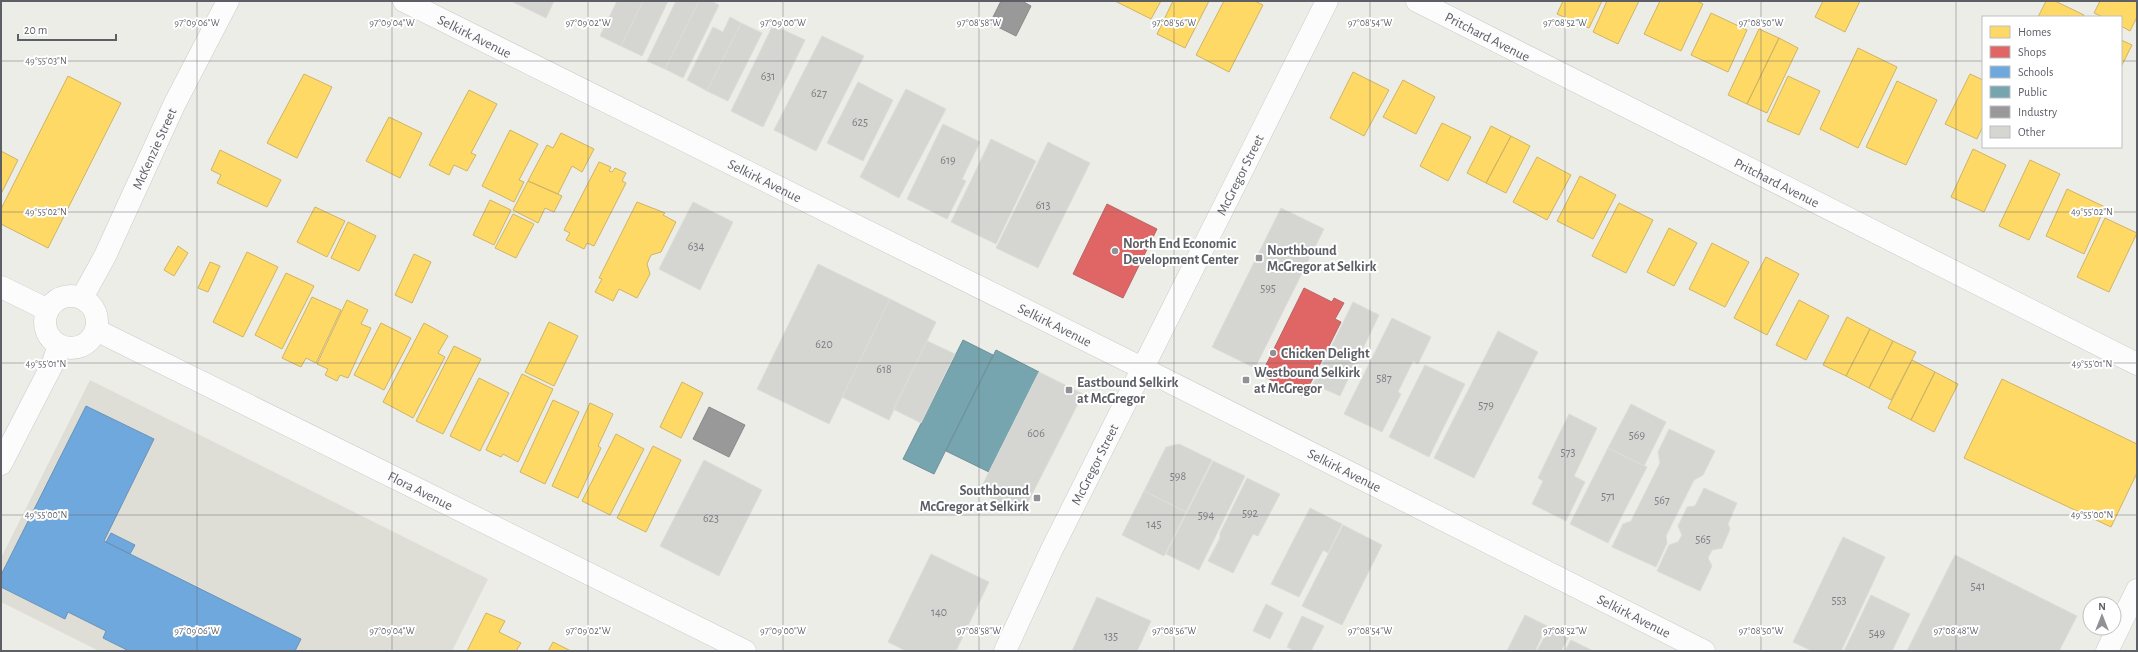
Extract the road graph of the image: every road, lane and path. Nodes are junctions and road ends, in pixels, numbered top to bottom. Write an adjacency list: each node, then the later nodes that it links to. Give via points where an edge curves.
1 (228, 1): 6 (street, McKenzie Street, via 174,105 105,256)
2 (404, 1): 11 (street, Selkirk Avenue)
3 (1326, 1): 11 (street, McGregor Street)
4 (1417, 1): 10 (street, Pritchard Avenue)
5 (1, 287): 7 (street)
6 (82, 298): 7 (street, via 62,297); 8 (street, via 95,310 98,322)
7 (48, 310): 9 (street, via 45,324 47,331)
8 (96, 330): 9 (street, via 90,340 83,345 74,348); 14 (street, Flora Avenue)
9 (59, 344): 12 (street, via 53,362)
10 (2137, 364)
11 (1142, 368): 15 (street, McGregor Street); 16 (street, Selkirk Avenue)
12 (1, 464)
13 (2137, 590): 17 (street)
14 (745, 651)
15 (1005, 651)
16 (1704, 651)
17 (2107, 651)

